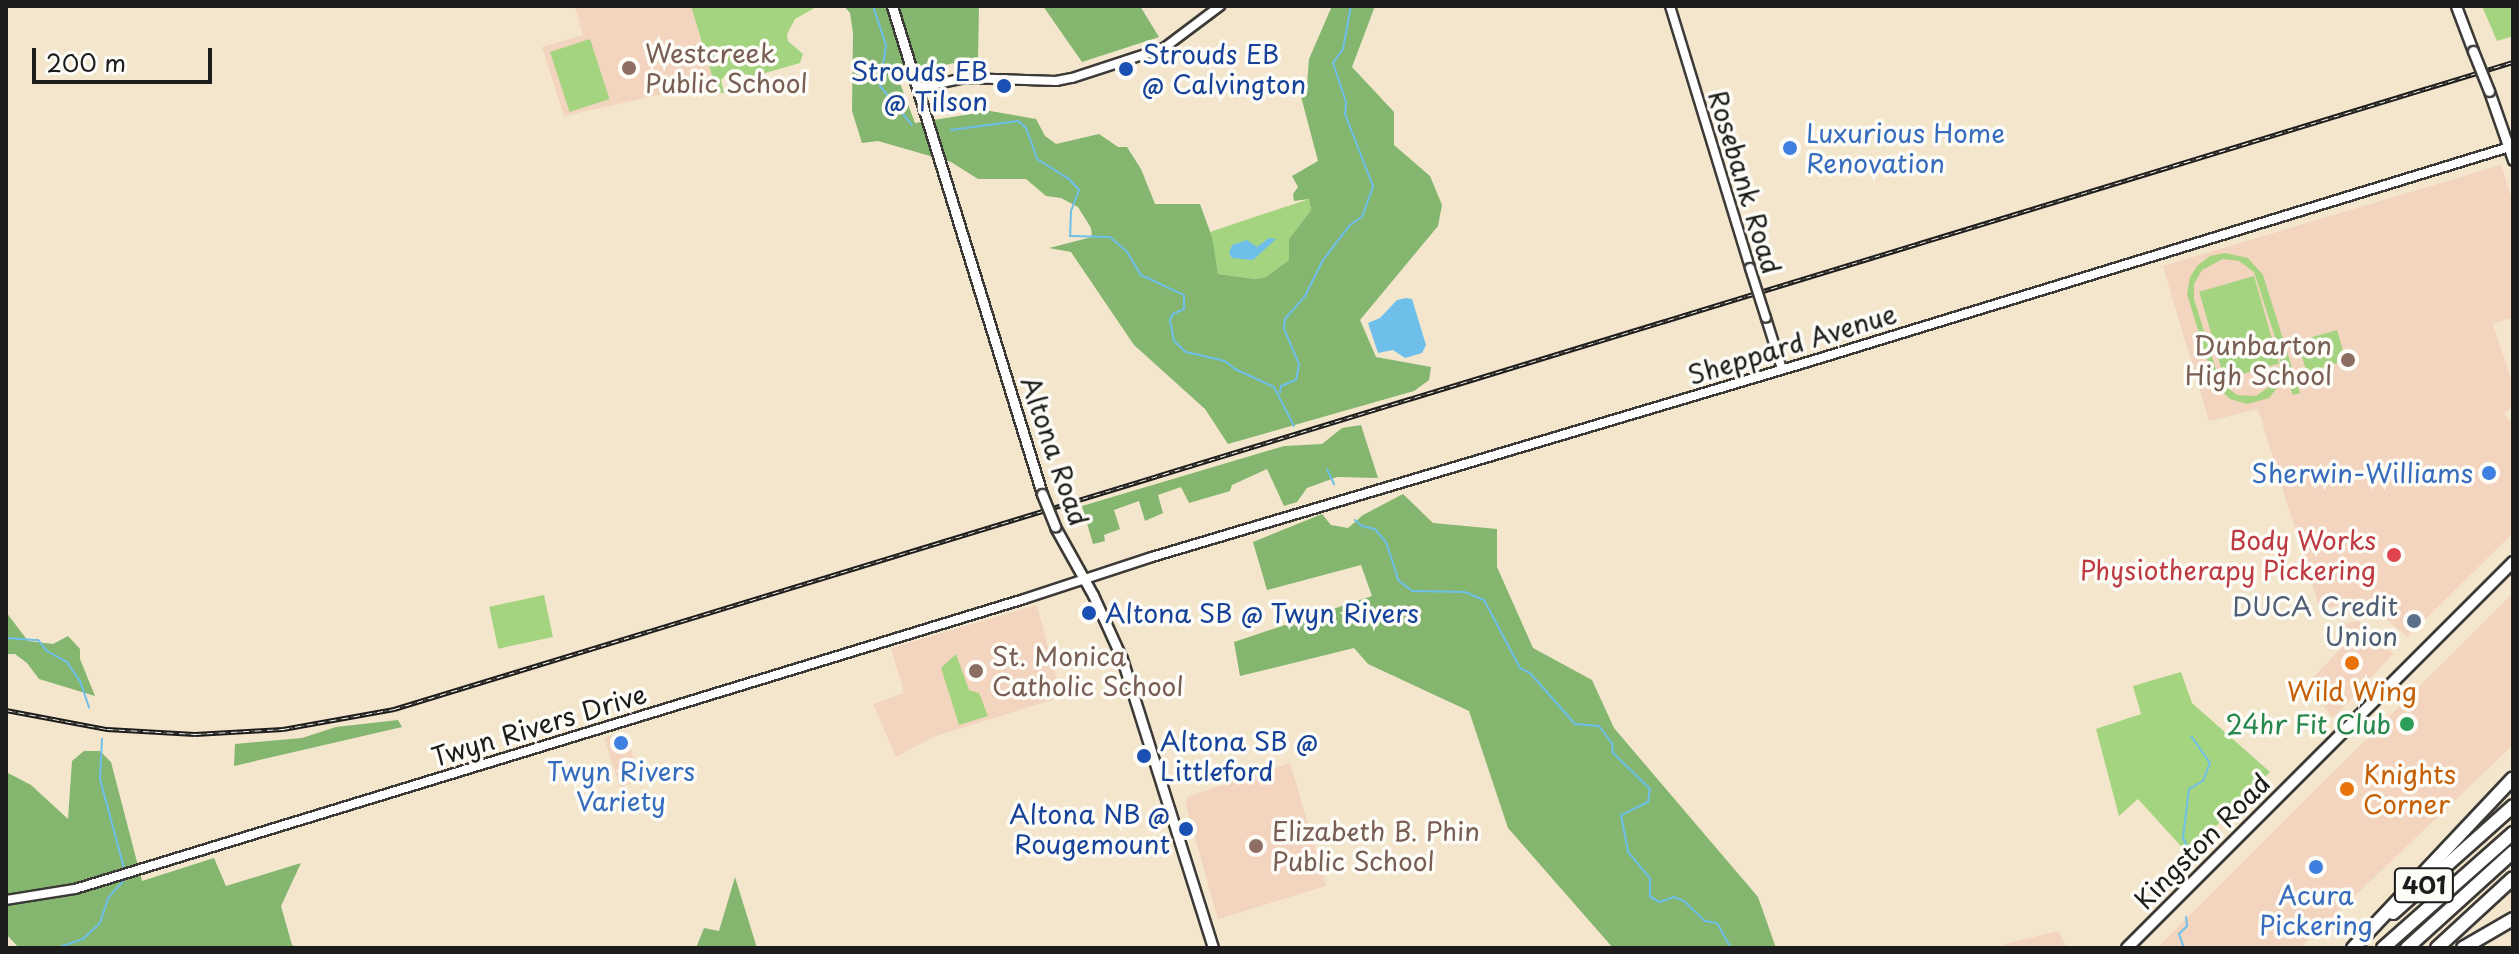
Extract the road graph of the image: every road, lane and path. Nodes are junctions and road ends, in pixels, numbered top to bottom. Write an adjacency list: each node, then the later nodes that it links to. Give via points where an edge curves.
1 (892, 6): 5 (main road, Altona Road)
2 (1220, 6): 5 (street, via 1164,48 1072,78 965,78)
3 (1670, 6): 8 (street, Rosebank Road, bridge)
4 (2456, 6): 6 (main road, bridge)
5 (918, 88): 10 (main road, Altona Road, bridge, via 1042,494)
6 (2511, 147): 7 (main road); 8 (street, Sheppard Avenue)
7 (2513, 160)
8 (1782, 369): 10 (street, Sheppard Avenue)
9 (2513, 562): 19 (main road, Kingston Road)
10 (1083, 580): 16 (street, Twyn Rivers Drive, via 75,889); 18 (main road, Altona Road, via 1122,659)
11 (2513, 778): 20 (highway)
12 (2513, 806): 20 (highway, 401)
13 (2513, 833): 21 (highway, 401)
14 (2513, 852): 22 (highway, 401)
15 (2513, 878): 23 (highway, 401)
16 (6, 900)
17 (2513, 919): 24 (highway)
18 (1213, 948)
19 (2127, 948)
20 (2353, 948)
21 (2383, 948)
22 (2407, 948)
23 (2437, 948)
24 (2463, 948)

